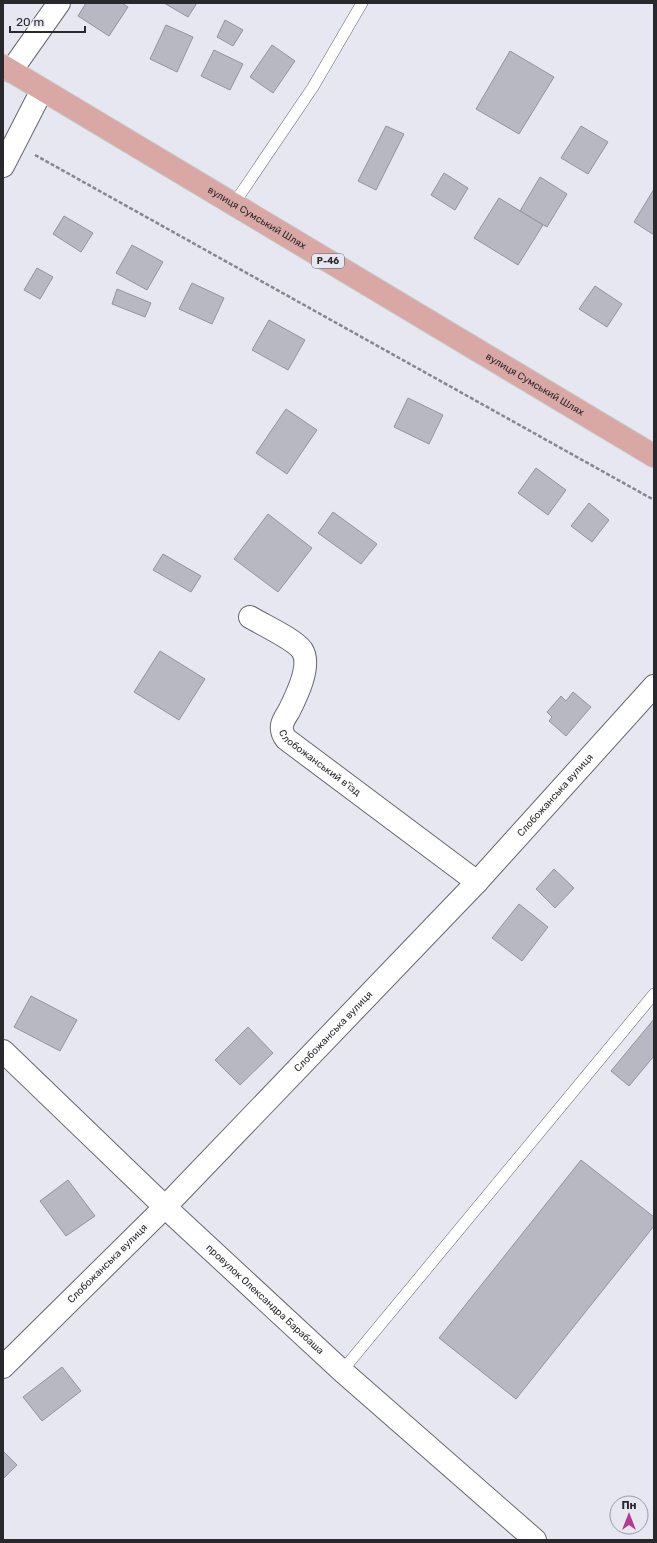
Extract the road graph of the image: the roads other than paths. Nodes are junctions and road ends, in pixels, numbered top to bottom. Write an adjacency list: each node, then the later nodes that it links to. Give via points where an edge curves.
1 (59, 3): 3 (street)
2 (362, 3): 6 (lane, via 313,87)
3 (7, 69): 4 (main road, вулиця Сумський Шлях / Р-46)
4 (42, 90): 5 (street); 6 (main road, вулиця Сумський Шлях / Р-46)
5 (3, 166)
6 (234, 205): 7 (main road, вулиця Сумський Шлях / Р-46)
7 (654, 456)
8 (250, 617): 10 (street, Слобожанський в'їзд, via 294,643 304,655 305,672 282,722 282,731 286,739)
9 (654, 686): 10 (street, Слобожанська вулиця)
10 (477, 882): 13 (street, Слобожанська вулиця)
11 (654, 994): 15 (lane)
12 (3, 1051): 13 (street, провулок Олександра Барабаша)
13 (165, 1207): 14 (street, Слобожанська вулиця); 15 (street, провулок Олександра Барабаша)
14 (3, 1367)
15 (342, 1371): 16 (street, провулок Олександра Барабаша)
16 (535, 1540)

